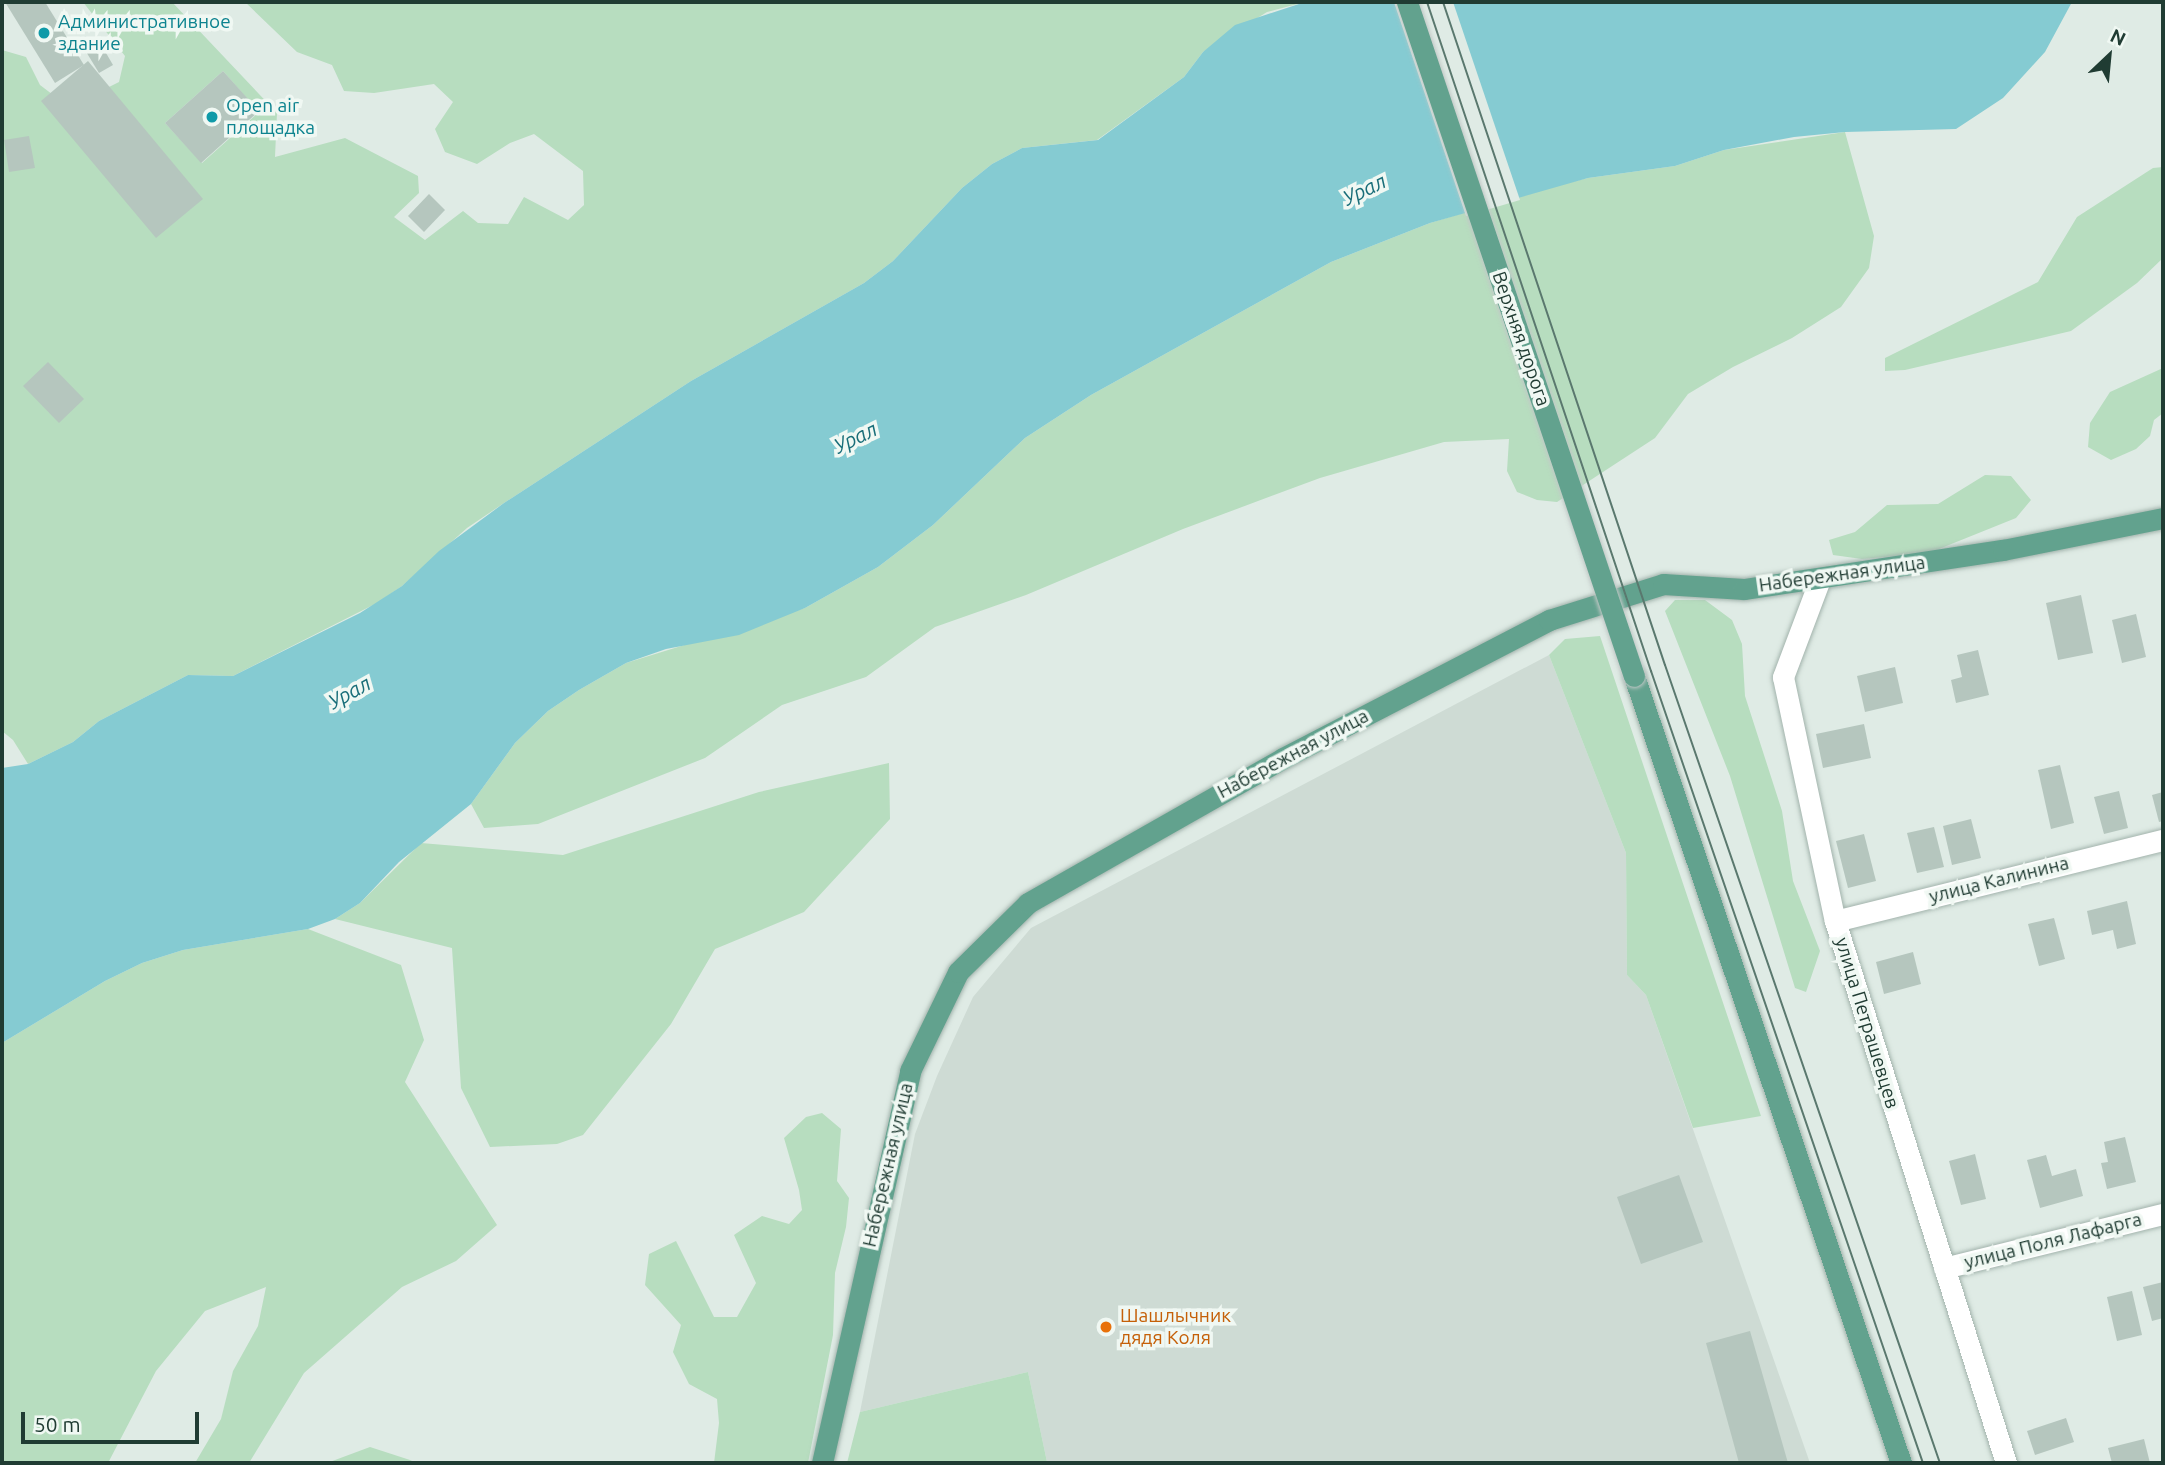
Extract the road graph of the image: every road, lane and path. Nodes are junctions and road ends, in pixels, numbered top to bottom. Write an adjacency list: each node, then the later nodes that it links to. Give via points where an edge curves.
1 (1407, 2): 9 (main road, Верхняя дорога, bridge)
2 (2163, 518): 3 (main road, Набережная улица)
3 (1820, 579): 5 (street, улица Петрашевцев, via 1783,677); 8 (main road, Набережная улица, via 1744,589 1663,584 1549,620 1283,758 1028,902 958,972 910,1071)
4 (2163, 840): 5 (street, улица Калинина)
5 (1835, 921): 7 (street, улица Петрашевцев)
6 (2163, 1214): 7 (street, улица Поля Лафарга)
7 (1944, 1268): 10 (street, улица Петрашевцев)
8 (822, 1463)
9 (1901, 1463)
10 (2006, 1463)

